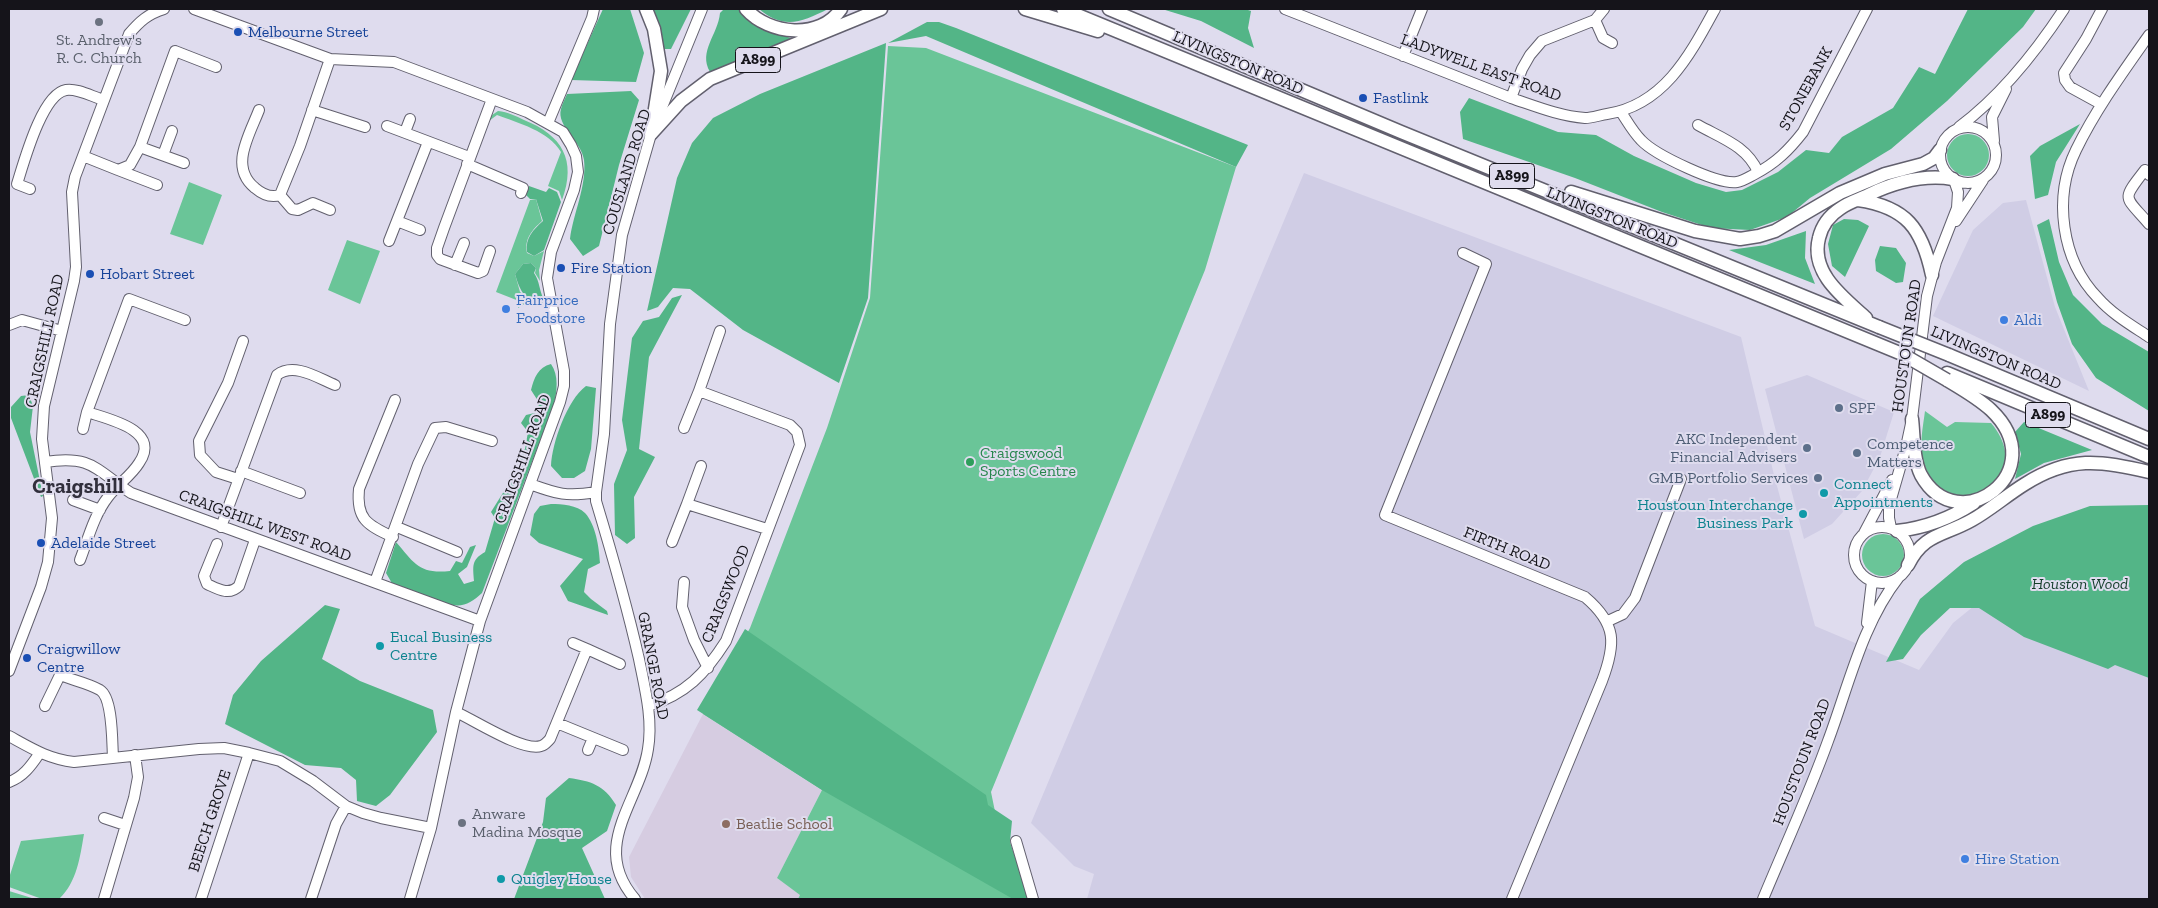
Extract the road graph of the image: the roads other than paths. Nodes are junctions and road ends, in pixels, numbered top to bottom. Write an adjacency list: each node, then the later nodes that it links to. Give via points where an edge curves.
1 (164, 9): 32 (street, CRAIGSHILL ROAD, via 151,13 129,34)
2 (194, 9): 20 (street, CRAIGSHILL ROAD)
3 (594, 9): 38 (street)
4 (646, 9): 45 (main road, via 654,29 661,71)
5 (702, 9): 45 (street, COUSLAND ROAD)
6 (746, 9): 7 (main road, A899, via 760,22 781,30 824,24)
7 (841, 9)
8 (881, 9): 45 (main road, A899, via 710,79 681,101)
9 (1025, 9): 25 (main road, A899)
10 (1063, 9): 25 (main road, LIVINGSTON ROAD / A899)
11 (1109, 9): 22 (main road, LIVINGSTON ROAD / A899)
12 (1117, 9): 22 (main road, A899)
13 (1285, 9): 26 (street, LADYWELL EAST ROAD)
14 (1422, 9): 26 (street)
15 (1604, 9): 21 (street)
16 (1715, 9): 36 (street, LADYWELL EAST ROAD, via 1695,46 1670,80 1654,95)
17 (1867, 9): 56 (street, STONEBANK, via 1803,132 1789,150)
18 (2064, 9): 29 (street, via 2040,46)
19 (2102, 9): 33 (street, via 2064,72 2070,87)
20 (216, 12): 27 (street, CRAIGSHILL ROAD)
21 (1595, 20): 24 (street, via 1603,38); 30 (street, via 1542,41 1522,69)
22 (1146, 24): 53 (main road, LIVINGSTON ROAD / A899)
23 (2149, 35): 33 (street)
24 (1612, 42)
25 (1158, 47): 83 (main road, LIVINGSTON ROAD / A899, bridge, via 1902,354)
26 (1403, 56): 30 (street, LADYWELL EAST ROAD)
27 (330, 58): 31 (street, CRAIGSHILL ROAD, via 394,62); 35 (street)
28 (216, 67): 48 (street, via 175,51)
29 (2013, 78): 44 (street); 47 (street, via 1992,116)
30 (1511, 98): 36 (street, LADYWELL EAST ROAD, via 1549,111 1586,118)
31 (492, 99): 38 (street, CRAIGSHILL ROAD); 52 (street)
32 (104, 100): 51 (street, CRAIGSHILL ROAD); 61 (street, via 67,90 56,94 45,109 18,184)
33 (2101, 104): 81 (street, via 2075,151 2064,186 2064,230 2078,271 2091,291 2115,314)
34 (259, 110): 63 (street, via 240,159 243,173 248,182 261,192 275,197)
35 (312, 110): 41 (street); 63 (street)
36 (1621, 112): 56 (street, STONEBANK, via 1640,140 1677,163 1729,182 1739,182)
37 (410, 119): 43 (street)
38 (548, 123): 101 (street, CRAIGSHILL ROAD, via 563,132 571,145 578,172 548,265 564,386)
39 (1698, 125): 56 (street, via 1745,152)
40 (387, 126): 43 (street)
41 (365, 128)
42 (172, 131): 50 (street)
43 (404, 132): 46 (street)
44 (1953, 132): 47 (street, via 1977,128 1985,132); 49 (street)
45 (651, 134): 102 (street, COUSLAND ROAD, via 629,204 618,254 610,324 604,434)
46 (428, 142): 52 (street); 66 (street)
47 (1995, 145): 59 (street, via 1996,163)
48 (140, 147): 50 (street); 55 (street, via 130,165)
49 (1940, 150): 53 (main road, via 1923,164 1885,174 1840,193 1774,231 1740,239 1695,231); 58 (street, via 1942,167)
50 (163, 155): 54 (street)
51 (83, 156): 55 (street); 79 (street, CRAIGSHILL ROAD, via 72,192 74,287)
52 (468, 160): 62 (street, via 523,188); 74 (street, via 437,248 440,259)
53 (1478, 162): 78 (main road, LIVINGSTON ROAD / A899)
54 (184, 163)
55 (118, 170): 60 (street)
56 (1758, 172)
57 (2149, 175): 67 (street, via 2145,170 2128,192 2128,200)
58 (1953, 180): 59 (street, via 1968,184); 64 (main road, via 1936,176 1921,178 1890,186); 69 (street, HOUSTOUN ROAD, via 1958,192 1957,208)
59 (1983, 180): 69 (street, HOUSTOUN ROAD)
60 (157, 185)
61 (30, 189)
62 (521, 193)
63 (280, 195): 65 (street, via 292,209 298,210 313,203)
64 (1858, 200): 75 (main road, via 1892,208 1907,219 1928,254); 78 (main road, via 1842,207 1825,223 1820,232 1817,253 1822,270 1833,287)
65 (330, 210)
66 (397, 221): 68 (street); 70 (street)
67 (2149, 224)
68 (420, 230)
69 (1948, 233): 75 (street, HOUSTOUN ROAD)
70 (389, 241)
71 (464, 243): 74 (street)
72 (490, 251): 74 (street, via 483,271 478,273)
73 (1462, 253): 125 (street, FIRTH ROAD, via 1486,264 1385,515 1585,597)
74 (456, 265)
75 (1932, 275): 88 (street, HOUSTOUN ROAD, via 1924,311)
76 (185, 320): 87 (street, via 129,299)
77 (9, 324): 79 (street, via 22,320)
78 (1877, 326): 91 (main road, LIVINGSTON ROAD / A899, bridge)
79 (62, 331): 94 (street, CRAIGSHILL ROAD, via 44,406 42,439)
80 (720, 331): 85 (street)
81 (2148, 334)
82 (243, 341): 98 (street, via 228,383 200,441 200,455 216,472)
83 (1947, 376): 93 (main road, LIVINGSTON ROAD / A899); 105 (main road, via 1992,411 2012,446 2011,467 2003,484)
84 (335, 385): 98 (street, via 295,369 283,370 277,375)
85 (698, 391): 89 (street); 110 (street, CRAIGSWOOD, via 778,420 797,432 800,445)
86 (395, 400): 113 (street, via 359,489 358,501 360,513 366,521)
87 (87, 412): 90 (street); 100 (street, via 134,429 142,437 145,448 139,464)
88 (1912, 419): 96 (street, HOUSTOUN ROAD); 105 (main road, via 1920,473 1927,484 1937,494 1952,500)
89 (684, 428)
90 (83, 429)
91 (2149, 439)
92 (492, 441): 109 (street, via 446,427 434,428)
93 (2149, 457)
94 (45, 462): 100 (street, CRAIGSHILL WEST ROAD, via 67,458 90,463); 131 (street, CRAIGSHILL ROAD, via 52,518 48,562)
95 (701, 466): 106 (street)
96 (1901, 466): 111 (street, HOUSTOUN ROAD, via 1889,506); 112 (street, HOUSTOUN ROAD)
97 (2149, 472): 119 (main road, via 2093,461 2053,469 2026,483 1971,521 1923,543)
98 (239, 475): 103 (street); 108 (street)
99 (1681, 479): 125 (street, via 1635,598 1624,614)
100 (118, 484): 107 (street); 108 (street, CRAIGSHILL WEST ROAD, via 131,493)
101 (530, 484): 102 (street, via 557,494 574,496); 124 (street, CRAIGSHILL ROAD)
102 (596, 492): 133 (street, GRANGE ROAD, via 625,596)
103 (300, 493)
104 (73, 500): 107 (street)
105 (1979, 500): 111 (main road, via 1947,518 1920,527)
106 (687, 504): 110 (street, CRAIGSWOOD); 115 (street)
107 (100, 510): 118 (street)
108 (221, 527): 114 (street, CRAIGSHILL WEST ROAD)
109 (397, 527): 113 (street); 117 (street)
110 (767, 529): 130 (street, CRAIGSWOOD, via 733,625)
111 (1894, 530): 112 (street, via 1876,527); 119 (street, via 1907,542)
112 (1863, 534): 121 (street, via 1855,548 1854,560 1859,571)
113 (392, 537): 122 (street)
114 (255, 540): 116 (street, via 239,586 223,592 207,584 204,576); 122 (street, CRAIGSHILL WEST ROAD)
115 (672, 542)
116 (217, 544)
117 (457, 552)
118 (80, 560)
119 (1908, 564): 120 (street)
120 (1899, 577): 121 (street, via 1886,583); 126 (street, HOUSTOUN ROAD)
121 (1872, 581): 126 (street, HOUSTOUN ROAD)
122 (375, 582): 124 (street, CRAIGSHILL WEST ROAD)
123 (684, 582): 130 (street, CRAIGSWOOD, via 682,607)
124 (480, 621): 134 (street, CRAIGSHILL ROAD)
125 (1608, 622): 156 (street, via 1612,648 1608,664)
126 (1866, 634): 157 (street, HOUSTOUN ROAD, via 1828,742)
127 (573, 643): 128 (street)
128 (586, 649): 129 (street); 135 (street)
129 (620, 664)
130 (708, 668): 133 (street, CRAIGSWOOD, via 669,699)
131 (9, 671)
132 (45, 706): 143 (street, via 60,674 101,691 109,707)
133 (648, 706): 154 (street, GRANGE ROAD, via 650,728 644,769 619,826 616,848 619,874)
134 (456, 712): 135 (street, via 490,731 534,747 543,746 550,739); 148 (street, CRAIGSHILL ROAD)
135 (557, 723): 137 (street)
136 (9, 736): 141 (street)
137 (593, 738): 138 (street); 139 (street)
138 (588, 750)
139 (623, 750)
140 (249, 753): 142 (street, via 224,748); 145 (street, via 280,761); 151 (street, BEECH GROVE)
141 (39, 754): 143 (street, via 74,762); 144 (street, via 30,767)
142 (135, 755): 143 (street); 147 (street, via 138,777)
143 (113, 758)
144 (9, 782)
145 (346, 806): 148 (street, via 380,818); 152 (street, via 336,824)
146 (104, 818): 147 (street)
147 (125, 825): 150 (street)
148 (431, 828): 153 (street, CRAIGSHILL ROAD)
149 (1016, 841): 155 (street)
150 (104, 899)
151 (201, 899)
152 (311, 899)
153 (410, 899)
154 (635, 899)
155 (1034, 899)
156 (1512, 899)
157 (1763, 899)

